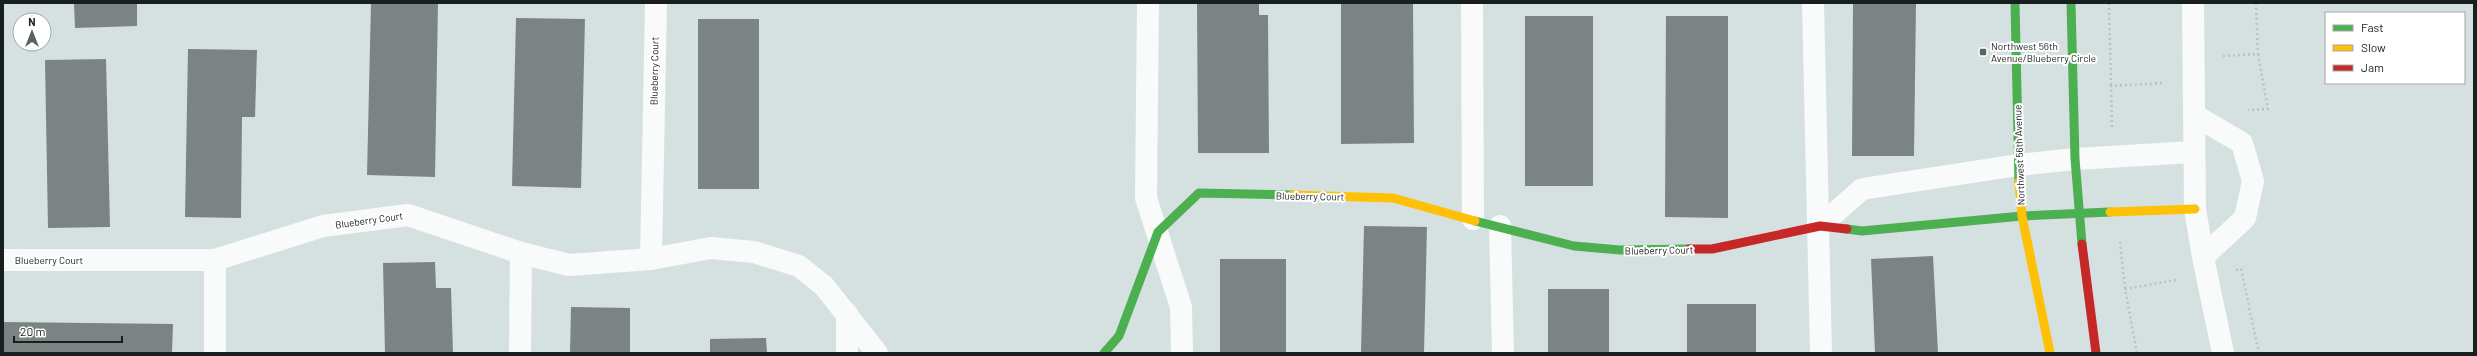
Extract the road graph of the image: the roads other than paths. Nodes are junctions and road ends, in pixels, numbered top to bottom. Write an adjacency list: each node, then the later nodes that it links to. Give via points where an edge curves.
1 (656, 3): 21 (street, Blueberry Court)
2 (1148, 3): 18 (street, via 1146,198)
3 (1472, 3): 15 (street)
4 (1813, 3): 17 (street)
5 (2015, 3): 11 (street, Northwest 56th Avenue)
6 (2072, 3): 10 (street)
7 (2193, 3): 8 (street)
8 (2194, 115): 9 (street); 20 (street, via 2242,143 2253,181 2245,218)
9 (2193, 152): 10 (street, Blueberry Court); 12 (street)
10 (2075, 159): 11 (street, Blueberry Court); 13 (street)
11 (2018, 165): 14 (street, Northwest 56th Avenue); 17 (street, Blueberry Court, via 1862,189)
12 (2195, 209): 13 (street, Blueberry Court); 20 (street)
13 (2079, 213): 14 (street, Blueberry Court); 34 (street, via 2085,280)
14 (2022, 216): 17 (street, Blueberry Court, via 1862,230); 33 (street, Northwest 56th Avenue)
15 (1473, 219): 16 (street, Blueberry Court); 18 (street, Blueberry Court, via 1393,198 1199,193)
16 (1500, 226): 17 (street, Blueberry Court, via 1574,246 1620,250 1712,249); 31 (street)
17 (1820, 226): 32 (street)
18 (1158, 232): 29 (street, Blueberry Court, via 1119,336); 30 (street, via 1181,307)
19 (521, 253): 21 (street, Blueberry Court, via 569,265); 23 (street, Blueberry Court, via 408,215 324,226); 26 (street)
20 (2203, 258): 35 (street)
21 (651, 259): 24 (street, Blueberry Court, via 711,248 754,252 799,266 824,286)
22 (3, 260): 23 (street, Blueberry Court)
23 (216, 260): 25 (street)
24 (847, 314): 27 (street); 28 (street, Blueberry Court)
25 (215, 353)
26 (520, 353)
27 (847, 353)
28 (877, 353)
29 (1104, 353)
30 (1182, 353)
31 (1503, 353)
32 (1821, 353)
33 (2050, 353)
34 (2096, 353)
35 (2223, 353)

